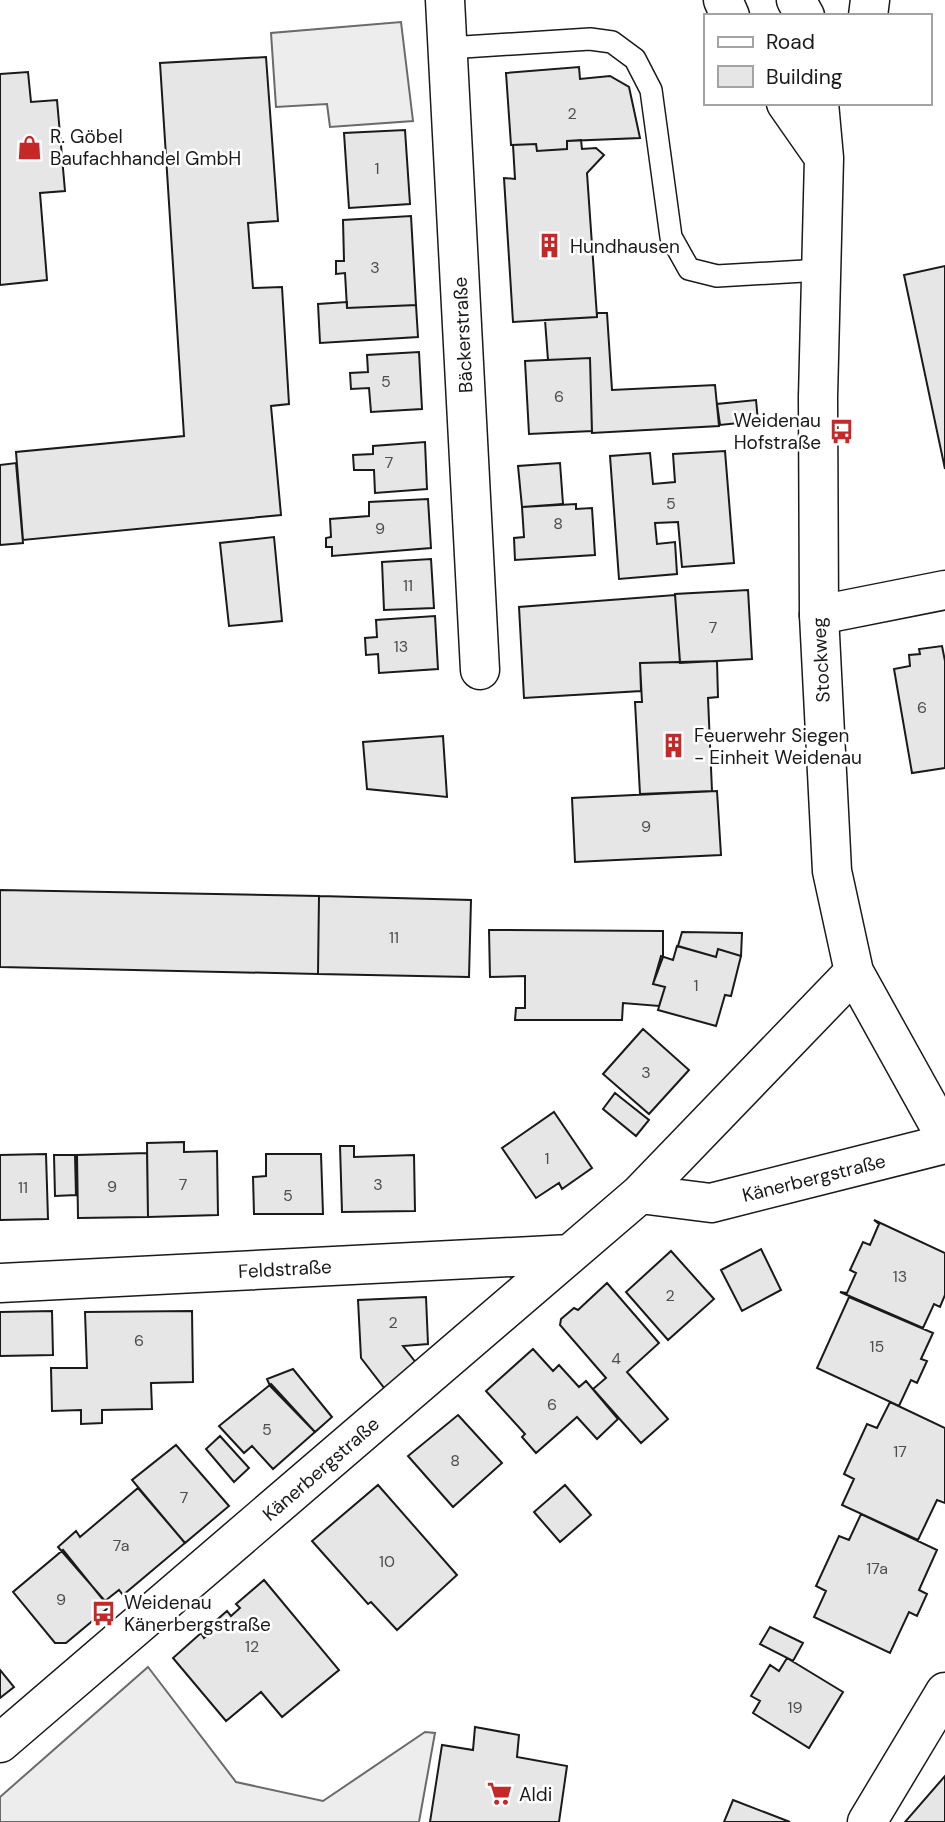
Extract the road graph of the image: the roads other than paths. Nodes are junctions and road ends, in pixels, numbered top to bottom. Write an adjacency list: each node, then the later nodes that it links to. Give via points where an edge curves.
1 (445, 0): 2 (street, Bäckerstraße)
2 (448, 48): 7 (lane, via 590,39 612,42 635,60 650,90 671,237 689,269 717,276); 10 (street, Bäckerstraße)
3 (787, 105): 6 (street)
4 (819, 105): 6 (street, Stockweg)
5 (843, 105): 6 (street, Stockweg)
6 (824, 158): 7 (street, Stockweg)
7 (821, 270): 9 (street, Stockweg)
8 (945, 590): 9 (street)
9 (819, 615): 11 (street, Stockweg, via 832,872)
10 (480, 670)
11 (854, 972): 12 (street, Stockweg); 14 (street, Känerbergstraße)
12 (945, 1136)
13 (945, 1144): 14 (street, Känerbergstraße, via 711,1203)
14 (640, 1194): 15 (street, Känerbergstraße)
15 (570, 1254): 16 (street, Feldstraße); 18 (street, Känerbergstraße)
16 (0, 1283)
17 (945, 1692): 19 (street)
18 (0, 1743)
19 (867, 1822)

